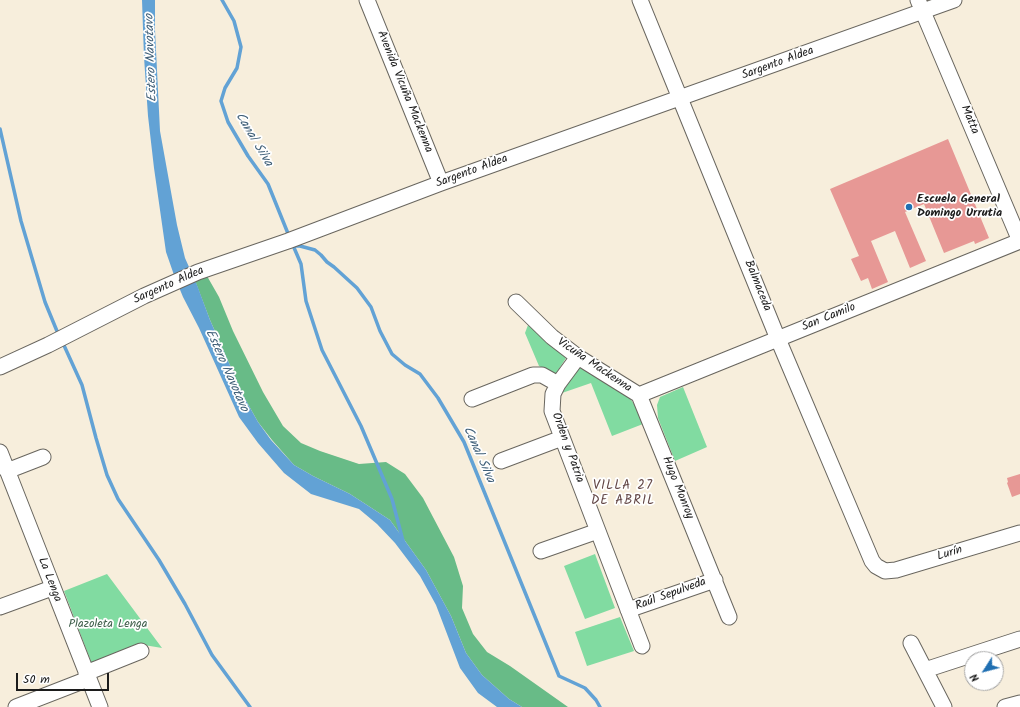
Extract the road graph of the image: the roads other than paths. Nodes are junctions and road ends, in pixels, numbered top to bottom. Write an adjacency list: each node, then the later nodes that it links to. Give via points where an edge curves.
1 (367, 0): 6 (street, Avenida Vicuña Mackenna)
2 (640, 0): 5 (street, Balmaceda)
3 (954, 0): 4 (street, Sargento Aldea)
4 (920, 6): 5 (street, Sargento Aldea); 7 (street, Matta)
5 (681, 98): 6 (street, Sargento Aldea); 9 (street, Balmaceda)
6 (441, 183): 11 (street, Sargento Aldea, via 169,284)
7 (1019, 238): 9 (street, San Camilo)
8 (516, 302): 10 (street, Vicuña Mackenna, via 552,337)
9 (778, 339): 13 (street, San Camilo); 23 (street, Balmaceda, via 868,553 872,562)
10 (578, 357): 12 (street, Orden y Patria); 13 (street, Vicuña Mackenna)
11 (0, 367)
12 (558, 384): 14 (street, via 542,375 533,375); 15 (street, Orden y Patria, via 553,394 552,412)
13 (639, 395): 24 (street, Hugo Monroy)
14 (472, 399)
15 (562, 438): 18 (street); 20 (street, Orden y Patria)
16 (0, 452): 19 (street, La Lenga)
17 (43, 457): 19 (street)
18 (501, 461)
19 (6, 481): 25 (street, La Lenga)
20 (598, 531): 22 (street); 27 (street, Orden y Patria)
21 (1020, 533): 23 (street, Lurín, via 896,570)
22 (541, 552)
23 (880, 569)
24 (715, 580): 27 (street, Raúl Sepulveda); 28 (street, Hugo Monroy)
25 (52, 588): 26 (street); 34 (street, La Lenga)
26 (0, 608)
27 (628, 610): 31 (street, Orden y Patria)
28 (729, 617)
29 (1020, 639): 33 (street)
30 (911, 643): 33 (street)
31 (642, 646)
32 (141, 651): 34 (street)
33 (925, 670): 38 (street)
34 (87, 676): 36 (street); 37 (street, La Lenga)
35 (1020, 703): 39 (street)
36 (16, 707)
37 (100, 707)
38 (944, 707)
39 (1005, 707)

